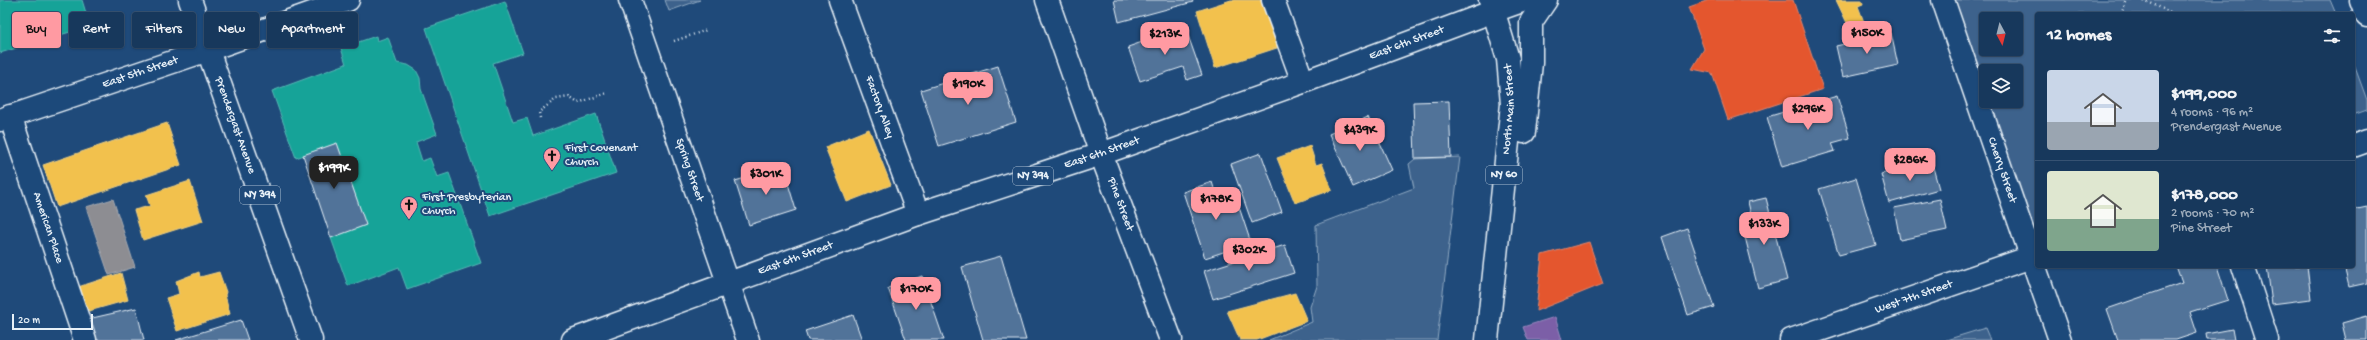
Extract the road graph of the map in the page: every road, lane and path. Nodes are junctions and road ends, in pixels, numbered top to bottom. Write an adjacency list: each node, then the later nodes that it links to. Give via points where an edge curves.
1 (190, 0): 19 (main road, Prendergast Avenue / NY 394)
2 (348, 0): 19 (main road, East 5th Street)
3 (630, 0): 32 (main road, Spring Street)
4 (840, 0): 28 (main road, Factory Alley)
5 (1047, 0): 26 (main road, Pine Street)
6 (1273, 0): 20 (main road)
7 (1525, 0): 13 (main road, East 6th Street)
8 (1546, 0): 27 (main road, NY 60, via 1531,22 1531,63 1522,153)
9 (1943, 0): 29 (main road, Cherry Street)
10 (2127, 0): 14 (path)
11 (2144, 0): 15 (path)
12 (2362, 0): 16 (main road)
13 (1492, 6): 20 (main road, East 6th Street / NY 394); 27 (main road, North Main Street / NY 60, via 1508,58 1512,104)
14 (2122, 12)
15 (2170, 12)
16 (2367, 16)
17 (707, 30): 18 (path)
18 (674, 41)
19 (208, 50): 22 (main road, East 5th Street); 35 (main road, Prendergast Avenue / NY 394)
20 (1303, 82): 26 (main road, East 6th Street / NY 394)
21 (607, 93): 23 (path, via 578,103 569,97 560,98 539,112)
22 (5, 118): 34 (main road, American Place)
23 (540, 118)
24 (2367, 141): 25 (main road)
25 (2355, 145)
26 (1100, 154): 28 (main road, East 6th Street / NY 394); 38 (main road, Pine Street)
27 (1506, 156): 39 (main road, North Main Street / NY 60)
28 (918, 214): 32 (main road, East 6th Street / NY 394)
29 (2034, 256): 33 (main road, West 7th Street)
30 (2038, 268): 41 (main road, Cherry Street)
31 (2244, 268): 42 (main road)
32 (729, 283): 36 (main road, East 6th Street / NY 394); 37 (main road, Spring Street)
33 (1835, 332): 40 (main road, West 7th Street)
34 (85, 340)
35 (311, 340)
36 (573, 340)
37 (748, 340)
38 (1171, 340)
39 (1487, 340)
40 (1791, 340)
41 (2060, 340)
42 (2267, 340)

